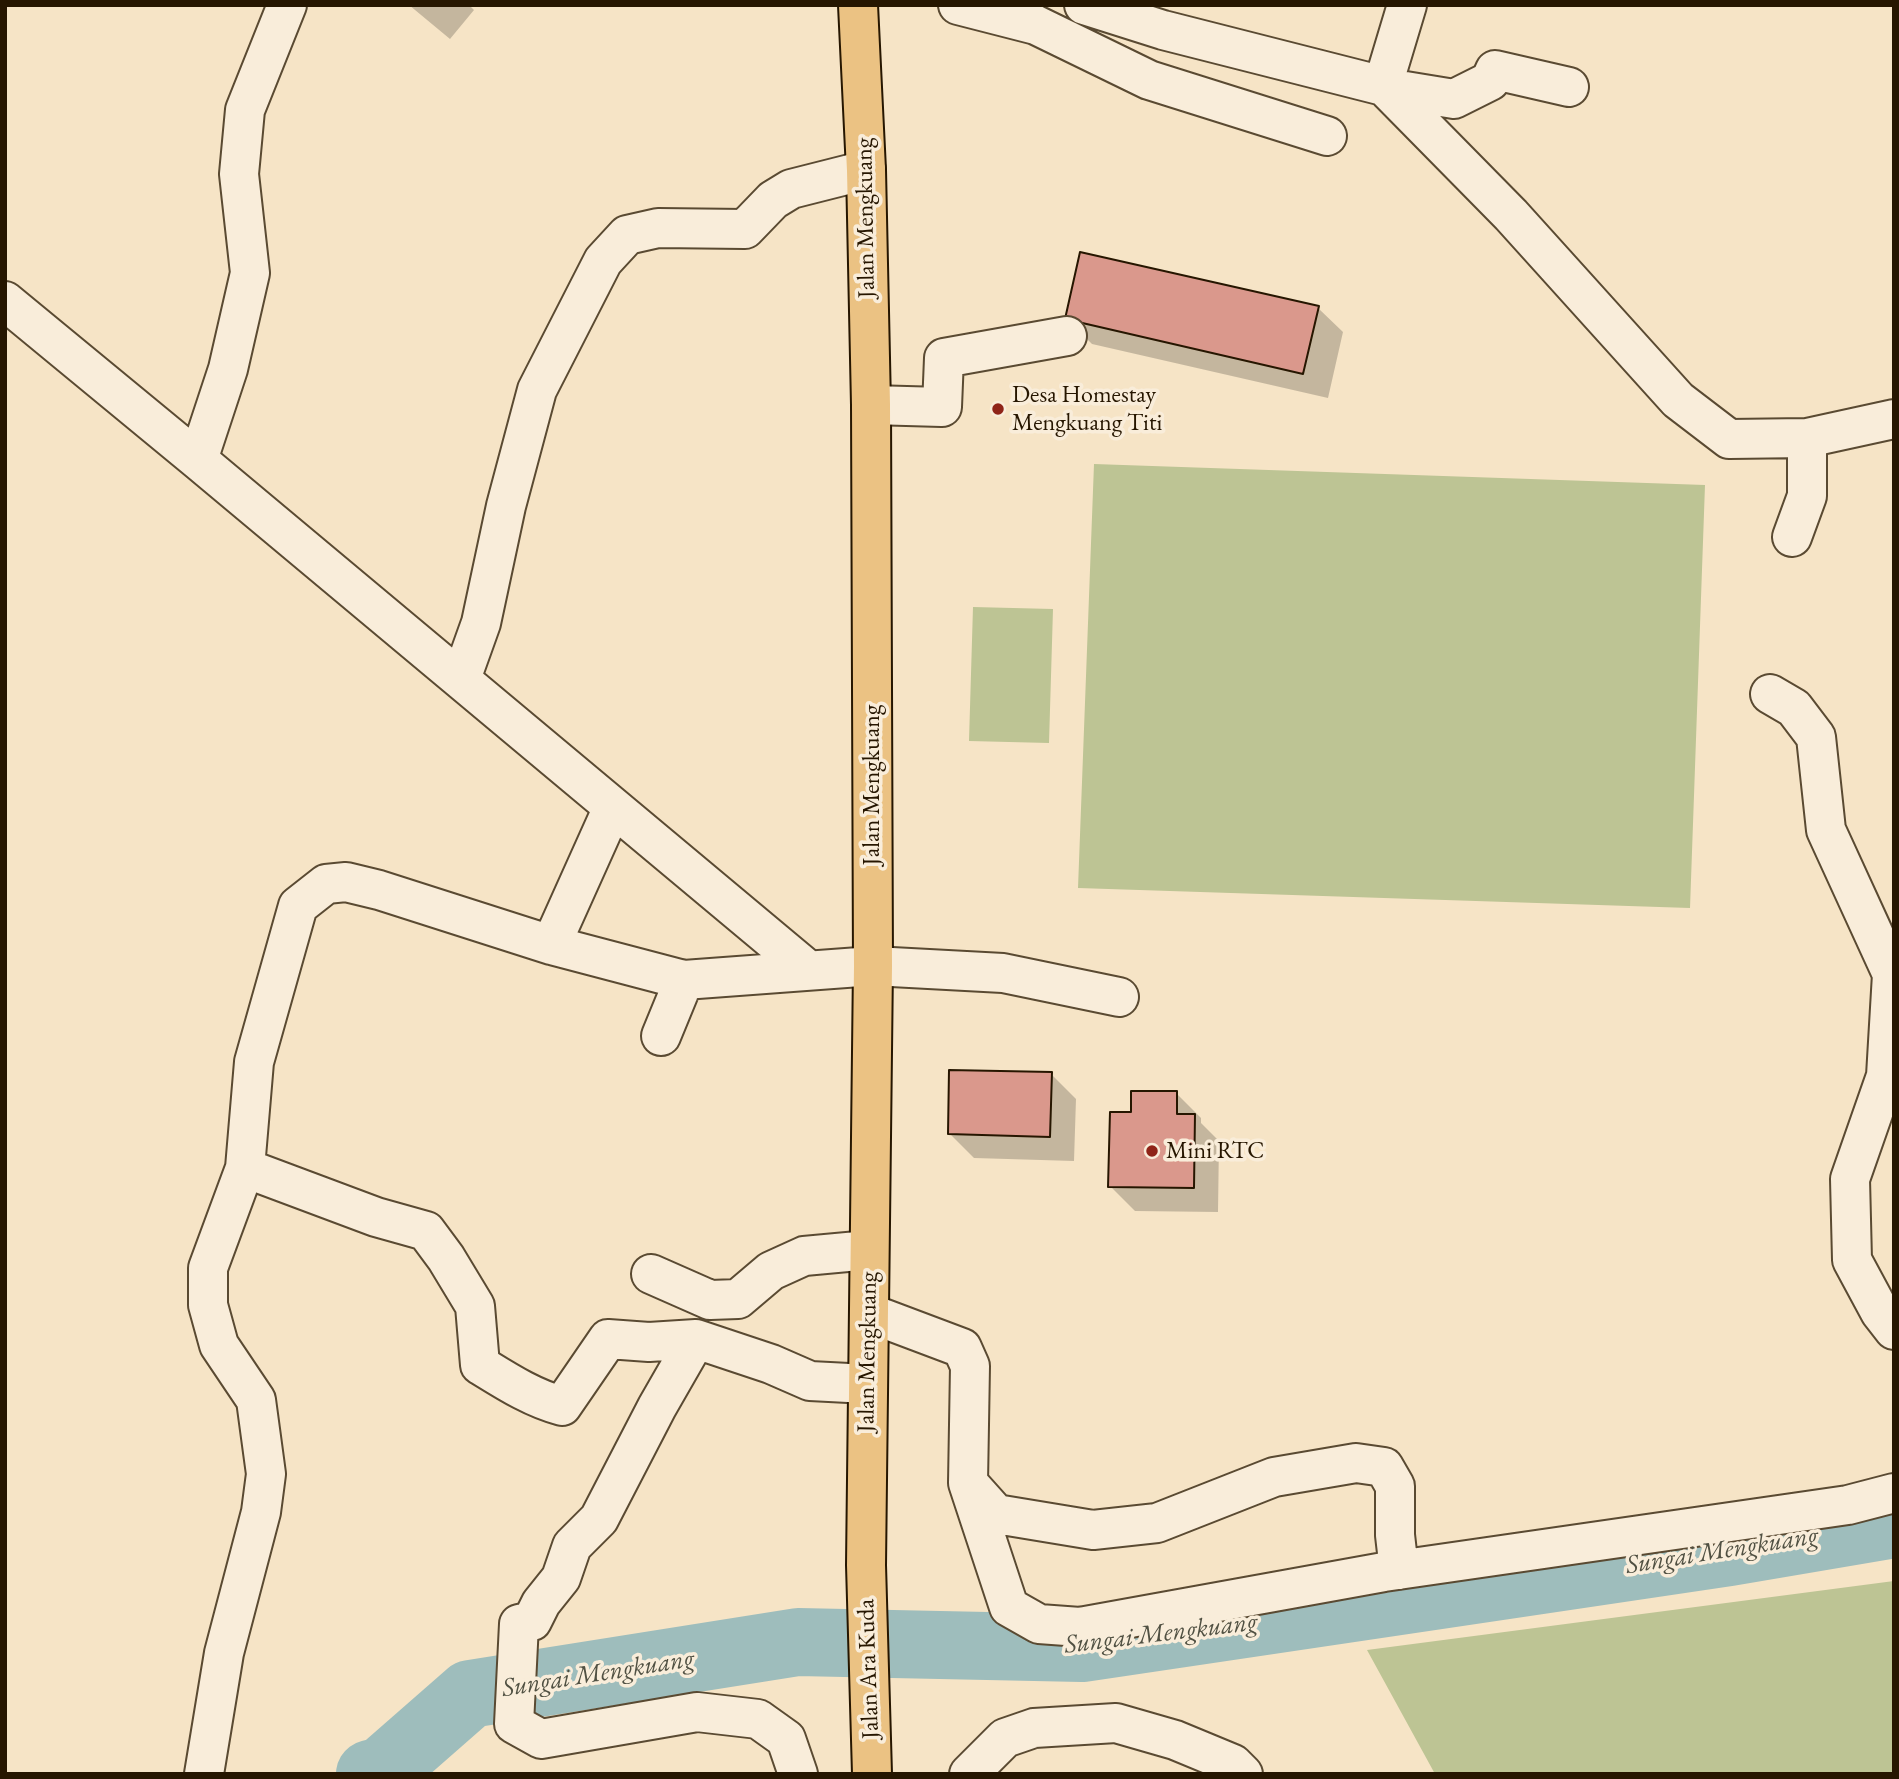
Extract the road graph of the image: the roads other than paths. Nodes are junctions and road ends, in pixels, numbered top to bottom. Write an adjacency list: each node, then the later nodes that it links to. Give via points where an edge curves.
1 (287, 5): 17 (street, via 245,110 239,174 250,273 228,369)
2 (958, 5): 7 (street, via 1036,25)
3 (1084, 5): 6 (street)
4 (1407, 5): 8 (street)
5 (866, 7): 11 (main road, Jalan Mengkuang)
6 (1163, 30): 7 (street); 8 (street)
7 (1149, 80): 10 (street)
8 (1383, 85): 9 (street, via 1454,99 1490,81 1495,70); 16 (street, via 1511,215 1678,401 1729,439)
9 (1569, 87)
10 (1327, 136)
11 (866, 170): 14 (main road, Jalan Mengkuang); 19 (street, via 791,189 773,200 746,229 658,228 627,235 603,261 537,390 481,623)
12 (5, 301): 17 (street)
13 (1067, 336): 14 (street, via 944,358 942,407)
14 (871, 405): 23 (main road, Jalan Mengkuang)
15 (1894, 419): 16 (street)
16 (1807, 438): 18 (street, via 1807,496)
17 (198, 460): 19 (street)
18 (1792, 537)
19 (461, 680): 21 (street)
20 (1770, 694): 32 (street, via 1794,708 1816,737 1826,830 1892,975 1886,1076 1850,1179 1852,1260)
21 (613, 807): 22 (street); 24 (street)
22 (551, 946): 25 (street); 28 (street, via 379,890 326,884 298,906 254,1062)
23 (873, 965): 24 (street); 26 (street, via 1003,973); 29 (main road, Jalan Mengkuang)
24 (807, 969): 25 (street)
25 (684, 980): 27 (street)
26 (1119, 997)
27 (661, 1036)
28 (245, 1168): 33 (street, via 426,1231 475,1306 480,1365 545,1402 562,1406 608,1339); 39 (street, via 208,1268 208,1305 219,1345 256,1400 266,1474 261,1512 224,1653)
29 (869, 1250): 30 (street, via 804,1256 771,1271 738,1299 710,1300); 31 (main road, Jalan Mengkuang)
30 (652, 1274)
31 (869, 1313): 34 (main road, Jalan Mengkuang); 35 (street, via 962,1348 970,1366)
32 (1894, 1330)
33 (696, 1339): 34 (street, via 810,1381); 40 (street, via 599,1519 572,1546 561,1578 532,1621 519,1624 514,1724 541,1739 697,1712 758,1719 786,1739)
34 (868, 1384): 37 (main road, Jalan Mengkuang)
35 (968, 1483): 38 (street, via 1009,1607 1039,1624 1080,1627); 38 (street, via 996,1514 1093,1530 1157,1523 1274,1477 1356,1463 1384,1467 1395,1486)
36 (1894, 1493): 38 (street, via 1849,1505)
37 (866, 1565): 41 (main road, Jalan Ara Kuda)
38 (1399, 1570)
39 (204, 1774)
40 (798, 1774)
41 (872, 1774)
42 (969, 1774): 43 (street, via 1015,1734 1034,1728 1116,1723 1175,1740 1233,1764)
43 (1243, 1774)

